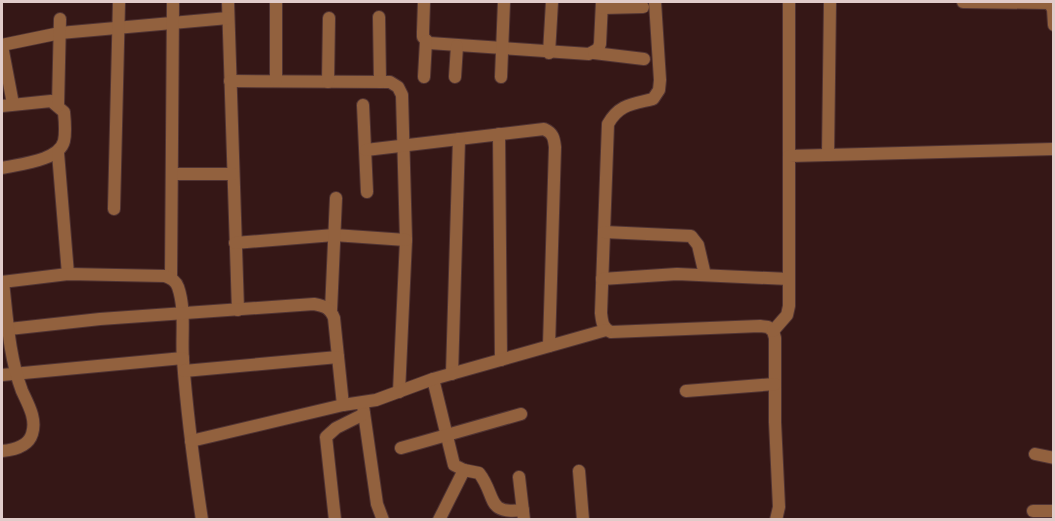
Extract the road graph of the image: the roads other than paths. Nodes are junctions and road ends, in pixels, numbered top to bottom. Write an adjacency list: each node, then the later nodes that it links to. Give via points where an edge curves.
1 (119, 2): 21 (street)
2 (173, 2): 19 (street)
3 (228, 2): 16 (street)
4 (424, 2): 23 (street)
5 (504, 2): 26 (street)
6 (552, 2): 28 (street)
7 (655, 2): 54 (street, via 659,90 653,99 623,107 608,124)
8 (789, 2): 47 (street)
9 (830, 2): 46 (street)
10 (963, 2): 11 (street)
11 (1009, 2): 20 (street, via 1049,3)
12 (276, 3): 34 (street)
13 (602, 5): 14 (street); 27 (street, via 600,44)
14 (643, 7)
15 (379, 17): 36 (street)
16 (228, 18): 19 (street); 33 (street)
17 (329, 18): 35 (street)
18 (60, 19): 22 (street)
19 (173, 21): 21 (street); 49 (street)
20 (1053, 25)
21 (118, 27): 22 (street); 53 (street)
22 (60, 33): 24 (street); 39 (street)
23 (426, 41): 25 (street); 31 (street)
24 (2, 45): 37 (street)
25 (457, 46): 26 (street); 32 (street)
26 (503, 50): 28 (street); 30 (street)
27 (594, 52): 28 (street); 29 (street)
28 (549, 53)
29 (644, 59)
30 (501, 76)
31 (424, 77)
32 (455, 77)
33 (230, 81): 34 (street); 50 (street)
34 (276, 81): 35 (street)
35 (328, 82): 36 (street)
36 (380, 82): 42 (street, via 390,82 402,95)
37 (7, 105): 39 (street, via 51,101)
38 (363, 105): 44 (street)
39 (58, 106): 45 (street, via 64,112 65,129)
40 (499, 134): 41 (street); 70 (street, via 544,129 554,137); 72 (street)
41 (459, 139): 42 (street); 75 (street)
42 (404, 146): 44 (street); 56 (street)
43 (1053, 149): 46 (street)
44 (366, 150): 51 (street)
45 (58, 153): 48 (street); 58 (street)
46 (828, 155): 47 (street)
47 (789, 156): 62 (street)
48 (2, 168)
49 (172, 174): 50 (street); 60 (street)
50 (233, 174): 57 (street)
51 (367, 192)
52 (336, 198): 55 (street)
53 (114, 209)
54 (604, 232): 59 (street, via 691,236 698,244); 61 (street)
55 (334, 235): 56 (street); 57 (street); 65 (street)
56 (406, 240): 80 (street)
57 (235, 243): 64 (street)
58 (68, 274): 60 (street); 63 (street)
59 (705, 275): 61 (street); 62 (street)
60 (171, 278): 66 (street, via 178,288)
61 (602, 279): 68 (street, via 601,313)
62 (789, 279): 69 (street, via 787,315)
63 (2, 282): 67 (street)
64 (237, 310): 65 (street, via 314,304); 66 (street)
65 (331, 311): 71 (street)
66 (182, 315): 67 (street); 73 (street)
67 (9, 329): 74 (street)
68 (606, 330): 69 (street, via 760,326); 70 (street)
69 (773, 331): 78 (street)
70 (549, 346): 72 (street)
71 (338, 357): 73 (street); 81 (street)
72 (501, 360): 75 (street)
73 (183, 364): 74 (street); 85 (street)
74 (17, 373): 76 (street); 87 (street, via 32,413 32,436 24,446)
75 (452, 374): 77 (street)
76 (2, 375)
77 (433, 379): 80 (street); 84 (street)
78 (775, 384): 79 (street); 102 (street, via 779,507)
79 (686, 391)
80 (399, 393): 82 (street)
81 (343, 405): 82 (street); 85 (street)
82 (363, 408): 96 (street, via 326,437); 99 (street, via 377,504)
83 (521, 414): 84 (street)
84 (447, 435): 86 (street); 90 (street, via 454,465)
85 (191, 441): 97 (street)
86 (401, 448)
87 (2, 451)
88 (1035, 454): 89 (street)
89 (1053, 458)
90 (464, 470): 95 (street, via 479,473 499,509); 100 (street)
91 (579, 471): 101 (street)
92 (519, 477): 95 (street)
93 (1033, 511): 94 (street)
94 (1053, 511)
95 (523, 515)
96 (334, 517): 98 (street)
97 (202, 519)
98 (321, 519)
99 (383, 519)
100 (439, 519)
101 (583, 519)
102 (776, 519)

